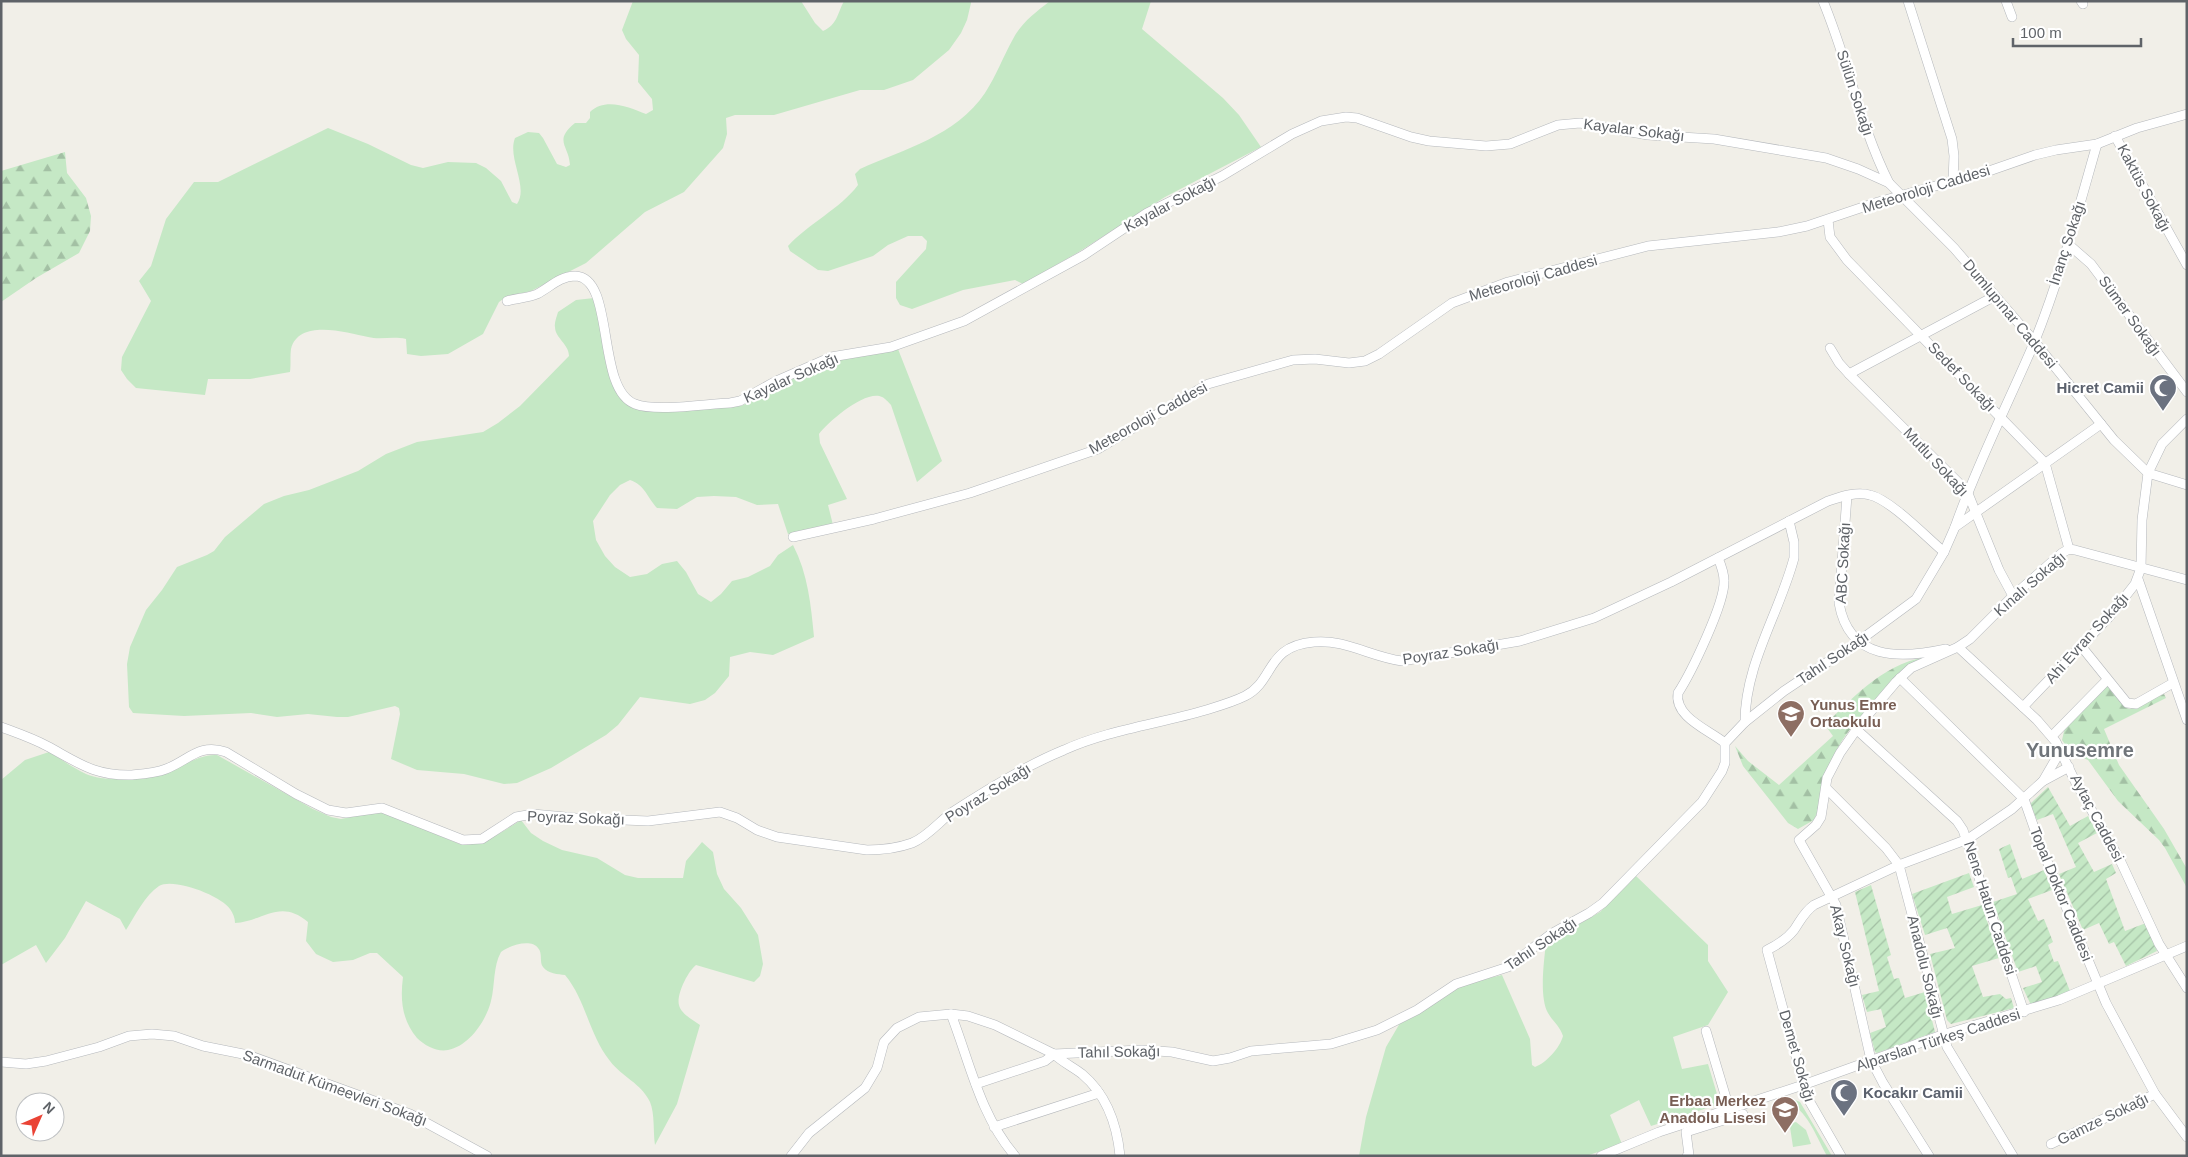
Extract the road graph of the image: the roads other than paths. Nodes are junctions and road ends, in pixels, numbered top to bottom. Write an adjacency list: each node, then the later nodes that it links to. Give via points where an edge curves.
1 (1823, 1): 9 (street, Sülün Sokağı, via 1843,52 1871,144)
2 (1908, 1): 8 (street, via 1952,140)
3 (2006, 1): 4 (street)
4 (2012, 17)
5 (2187, 114): 6 (street, Meteoroloji Caddesi)
6 (2116, 136): 7 (street, Meteoroloji Caddesi); 13 (street, Kaktüs Sokağı)
7 (2097, 144): 8 (street, Meteoroloji Caddesi, via 2056,150); 12 (street, İnanç Sokağı)
8 (1953, 181): 10 (street, Meteoroloji Caddesi)
9 (1889, 183): 10 (street, Kayalar Sokağı); 15 (street, Kayalar Sokağı, via 1826,158 1714,139 1648,135 1593,124 1558,125 1519,142 1486,146 1429,141 1357,118 1321,121 1147,213 1084,255 964,321 892,347 831,357 730,403 646,406 630,402 618,387 596,293 586,280 574,276 566,278 535,294)
10 (1902, 195): 11 (street, Meteoroloji Caddesi); 14 (street, Dumlupınar Caddesi)
11 (1828, 220): 16 (street, Sedef Sokağı, via 1830,237 1838,250); 32 (street, Meteoroloji Caddesi, via 1778,232 1648,246 1508,282 1452,303 1365,361 1349,363 1305,359 1222,379 1090,452 970,493)
12 (2068, 244): 17 (street, İnanç Sokağı); 20 (street, Sümer Sokağı, via 2095,269)
13 (2187, 265)
14 (1995, 296): 16 (street); 17 (street, Dumlupınar Caddesi)
15 (507, 301)
16 (1922, 336): 19 (street); 21 (street, Sedef Sokağı)
17 (2034, 341): 21 (street, İnanç Sokağı); 23 (street, Dumlupınar Caddesi)
18 (1830, 348): 19 (street, Mutlu Sokağı)
19 (1849, 374): 27 (street, Mutlu Sokağı)
20 (2187, 392)
21 (2001, 416): 24 (street, Sedef Sokağı); 27 (street, Tahıl Sokağı)
22 (2187, 419): 25 (street, Ahi Evran Sokağı, via 2162,444)
23 (2101, 424): 24 (street); 25 (street, Dumlupınar Caddesi)
24 (2045, 463): 29 (street); 33 (street, Sedef Sokağı)
25 (2148, 474): 26 (street); 36 (street, Ahi Evran Sokağı, via 2142,520)
26 (2187, 485)
27 (1967, 491): 29 (street, Mutlu Sokağı); 31 (street, Tahıl Sokağı)
28 (1847, 496): 30 (street, Poyraz Sokağı, via 1828,501); 34 (street, Poyraz Sokağı, via 1863,494 1876,497); 40 (street, ABC Sokağı, via 1839,603 1843,619)
29 (1976, 512): 31 (street); 39 (street, Mutlu Sokağı)
30 (1789, 521): 35 (street, Poyraz Sokağı); 48 (street, via 1794,558 1752,673 1745,704)
31 (1954, 527): 34 (street, Tahıl Sokağı)
32 (793, 537)
33 (2069, 549): 36 (street, Kınalı Sokağı); 39 (street, Kınalı Sokağı)
34 (1944, 552): 40 (street, Tahıl Sokağı, via 1916,599)
35 (1718, 558): 49 (street, Poyraz Sokağı, via 1594,618 1520,641 1402,662 1340,643 1300,644 1279,656 1256,687 1244,697 1170,721 1067,748 1010,777 953,812 918,840 879,850 777,837 729,814 710,812 648,821 522,815 482,839 463,840 382,808 346,813 328,810 217,749 204,749 166,769 151,773 110,774 84,767 48,746); 52 (street, via 1724,590 1696,663 1677,698 1685,715)
36 (2141, 568): 37 (street, Ahi Evran Sokağı); 38 (street, Kınalı Sokağı)
37 (2138, 579): 41 (street, Ahi Evran Sokağı, via 2118,607); 45 (street)
38 (2187, 580)
39 (2012, 596): 42 (street, Kınalı Sokağı, via 1977,633)
40 (1859, 641): 42 (street, ABC Sokağı, via 1891,655); 48 (street, Tahıl Sokağı, via 1806,675)
41 (2081, 646): 44 (street); 46 (street, Ahi Evran Sokağı)
42 (1958, 647): 43 (street, Akay Sokağı, via 1918,664); 46 (street, Aytaç Caddesi)
43 (1900, 678): 50 (street, Akay Sokağı); 57 (street, Topal Doktor Caddesi)
44 (2107, 680): 45 (street, via 2130,704 2136,704); 51 (street)
45 (2173, 684): 47 (street)
46 (2023, 707): 51 (street, Aytaç Caddesi)
47 (2187, 720)
48 (1746, 722): 52 (street, Tahıl Sokağı)
49 (1, 727)
50 (1856, 729): 56 (street, Akay Sokağı, via 1833,766); 58 (street, Nene Hatun Caddesi, via 1957,821)
51 (2052, 736): 53 (street, Aytaç Caddesi)
52 (1725, 742): 69 (street, Tahıl Sokağı, via 1722,771 1702,802 1596,909 1551,934 1508,967 1456,984 1417,1010 1377,1030 1331,1044 1251,1051 1213,1061 1172,1052 1142,1050)
53 (2061, 750): 54 (street, Aytaç Caddesi); 55 (street)
54 (2070, 767): 55 (street); 62 (street, Aytaç Caddesi)
55 (2042, 781): 57 (street)
56 (1826, 788): 59 (street, Anadolu Sokağı); 60 (street, Akay Sokağı, via 1821,816 1799,840)
57 (2024, 799): 58 (street); 63 (street, Topal Doktor Caddesi)
58 (1968, 839): 59 (street); 65 (street, Nene Hatun Caddesi)
59 (1899, 865): 60 (street); 68 (street, Anadolu Sokağı)
60 (1832, 896): 70 (street, Akay Sokağı, via 1845,938); 73 (street, Demet Sokağı, via 1804,912 1795,929 1767,950)
61 (2187, 946): 62 (street, Alparslan Türkeş Caddesi)
62 (2165, 954): 63 (street, Alparslan Türkeş Caddesi); 64 (street, Aytaç Caddesi)
63 (2098, 984): 65 (street, Alparslan Türkeş Caddesi); 75 (street, Topal Doktor Caddesi)
64 (2187, 988)
65 (2024, 1012): 68 (street, Alparslan Türkeş Caddesi)
66 (951, 1014): 69 (street, Tahıl Sokağı, via 994,1025); 72 (street); 82 (street, via 919,1017 897,1028 884,1042 877,1068 865,1088 809,1133)
67 (1706, 1031): 76 (street)
68 (1942, 1035): 70 (street, Alparslan Türkeş Caddesi); 89 (street, Anadolu Sokağı, via 1951,1057)
69 (1054, 1054): 72 (street, via 1045,1061); 74 (street, via 1084,1076)
70 (1871, 1060): 73 (street, Alparslan Türkeş Caddesi); 88 (street, Akay Sokağı)
71 (1, 1062): 81 (street, Sarmadut Kümeevleri Sokağı, via 26,1064 46,1061 129,1036 174,1036 248,1055 410,1114)
72 (976, 1084): 78 (street)
73 (1803, 1085): 76 (street, Alparslan Türkeş Caddesi); 87 (street, Demet Sokağı, via 1811,1106)
74 (1099, 1093): 78 (street); 84 (street, via 1116,1127)
75 (2155, 1094): 79 (street, Topal Doktor Caddesi); 80 (street, Gamze Sokağı)
76 (1730, 1108): 85 (street, Alparslan Türkeş Caddesi)
77 (1743, 1114): 86 (street, via 1686,1132)
78 (994, 1127): 83 (street)
79 (2187, 1137)
80 (2051, 1144)
81 (487, 1156)
82 (790, 1156)
83 (1015, 1156)
84 (1120, 1156)
85 (1601, 1156)
86 (1687, 1156)
87 (1840, 1156)
88 (1929, 1156)
89 (2013, 1156)

